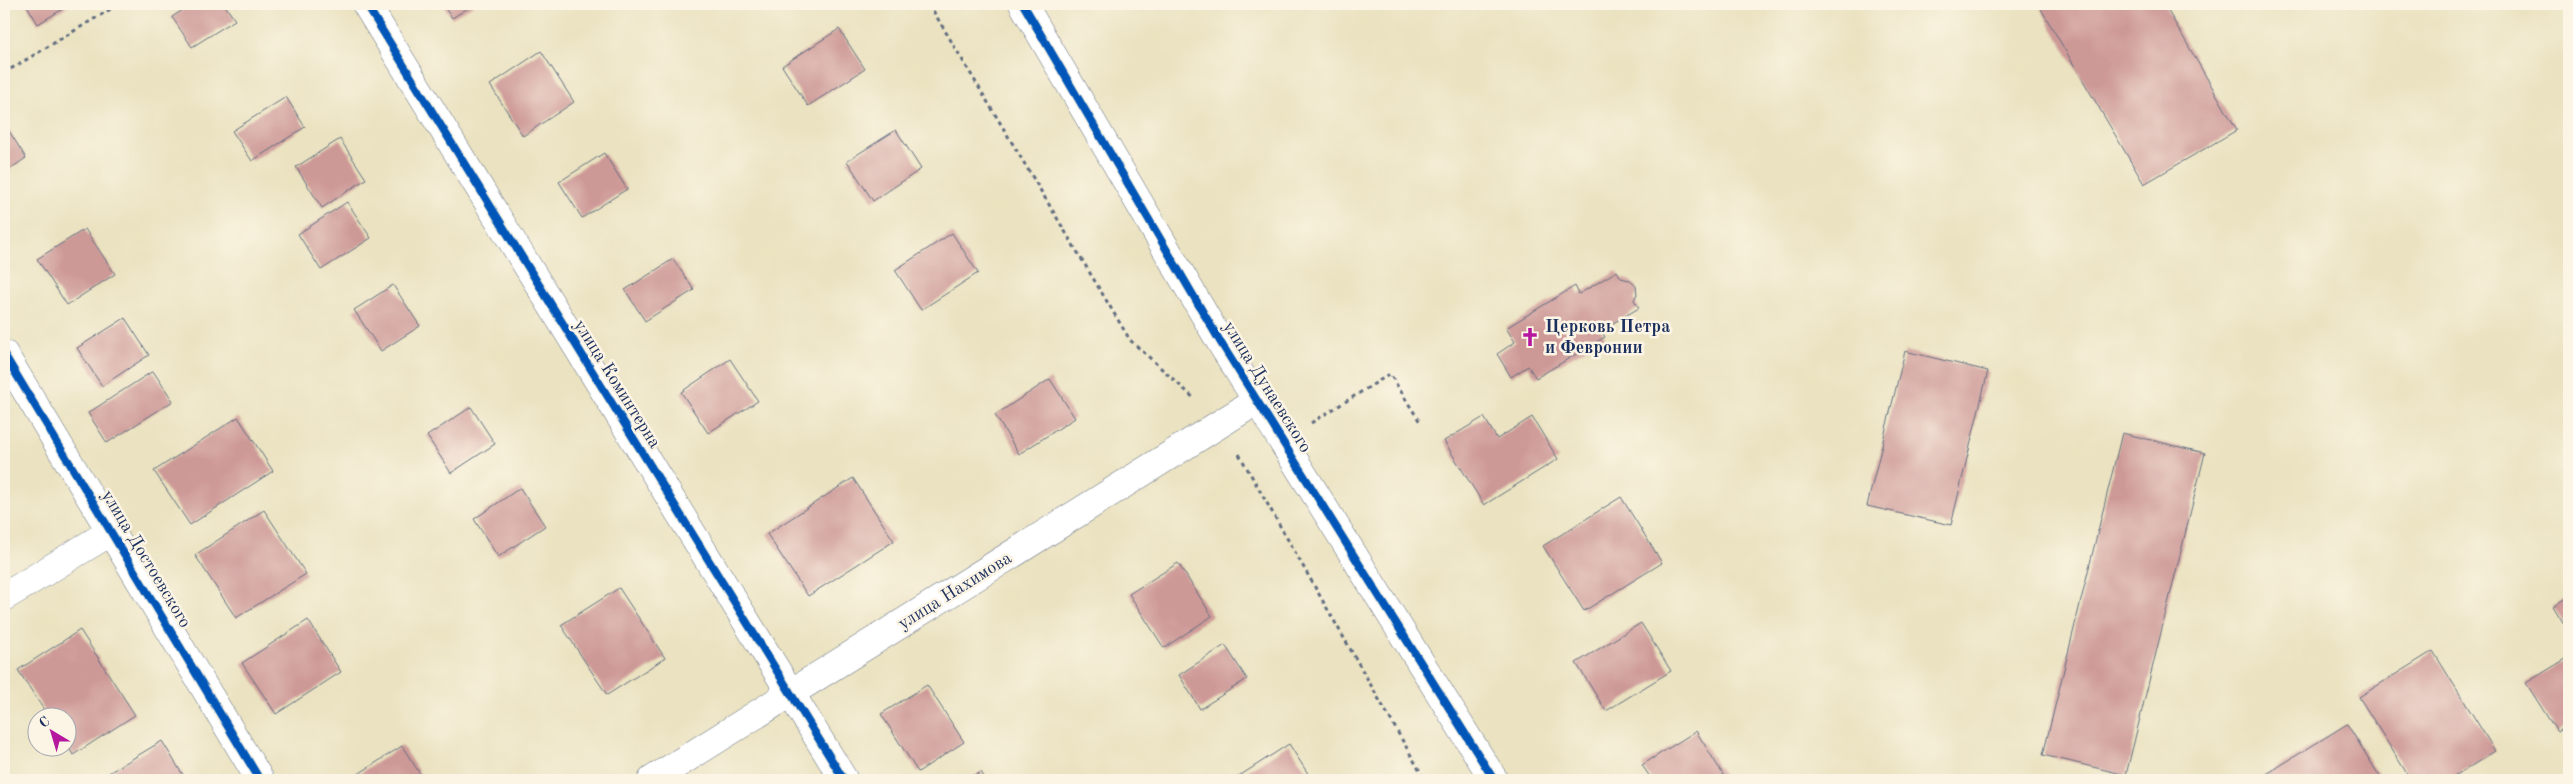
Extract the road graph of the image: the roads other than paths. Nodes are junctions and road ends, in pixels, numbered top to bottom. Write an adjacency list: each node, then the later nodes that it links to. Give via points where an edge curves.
1 (366, 4): 7 (street, улица Коминтерна)
2 (1022, 4): 4 (street, улица Дунаевского, via 1221,343)
3 (4, 354): 5 (street, улица Достоевского)
4 (1258, 400): 7 (street, улица Нахимова); 11 (street, улица Дунаевского)
5 (112, 531): 6 (street); 8 (street, улица Достоевского)
6 (4, 597)
7 (790, 694): 9 (street, улица Нахимова); 10 (street, улица Коминтерна)
8 (260, 780)
9 (652, 780)
10 (844, 780)
11 (1494, 780)

